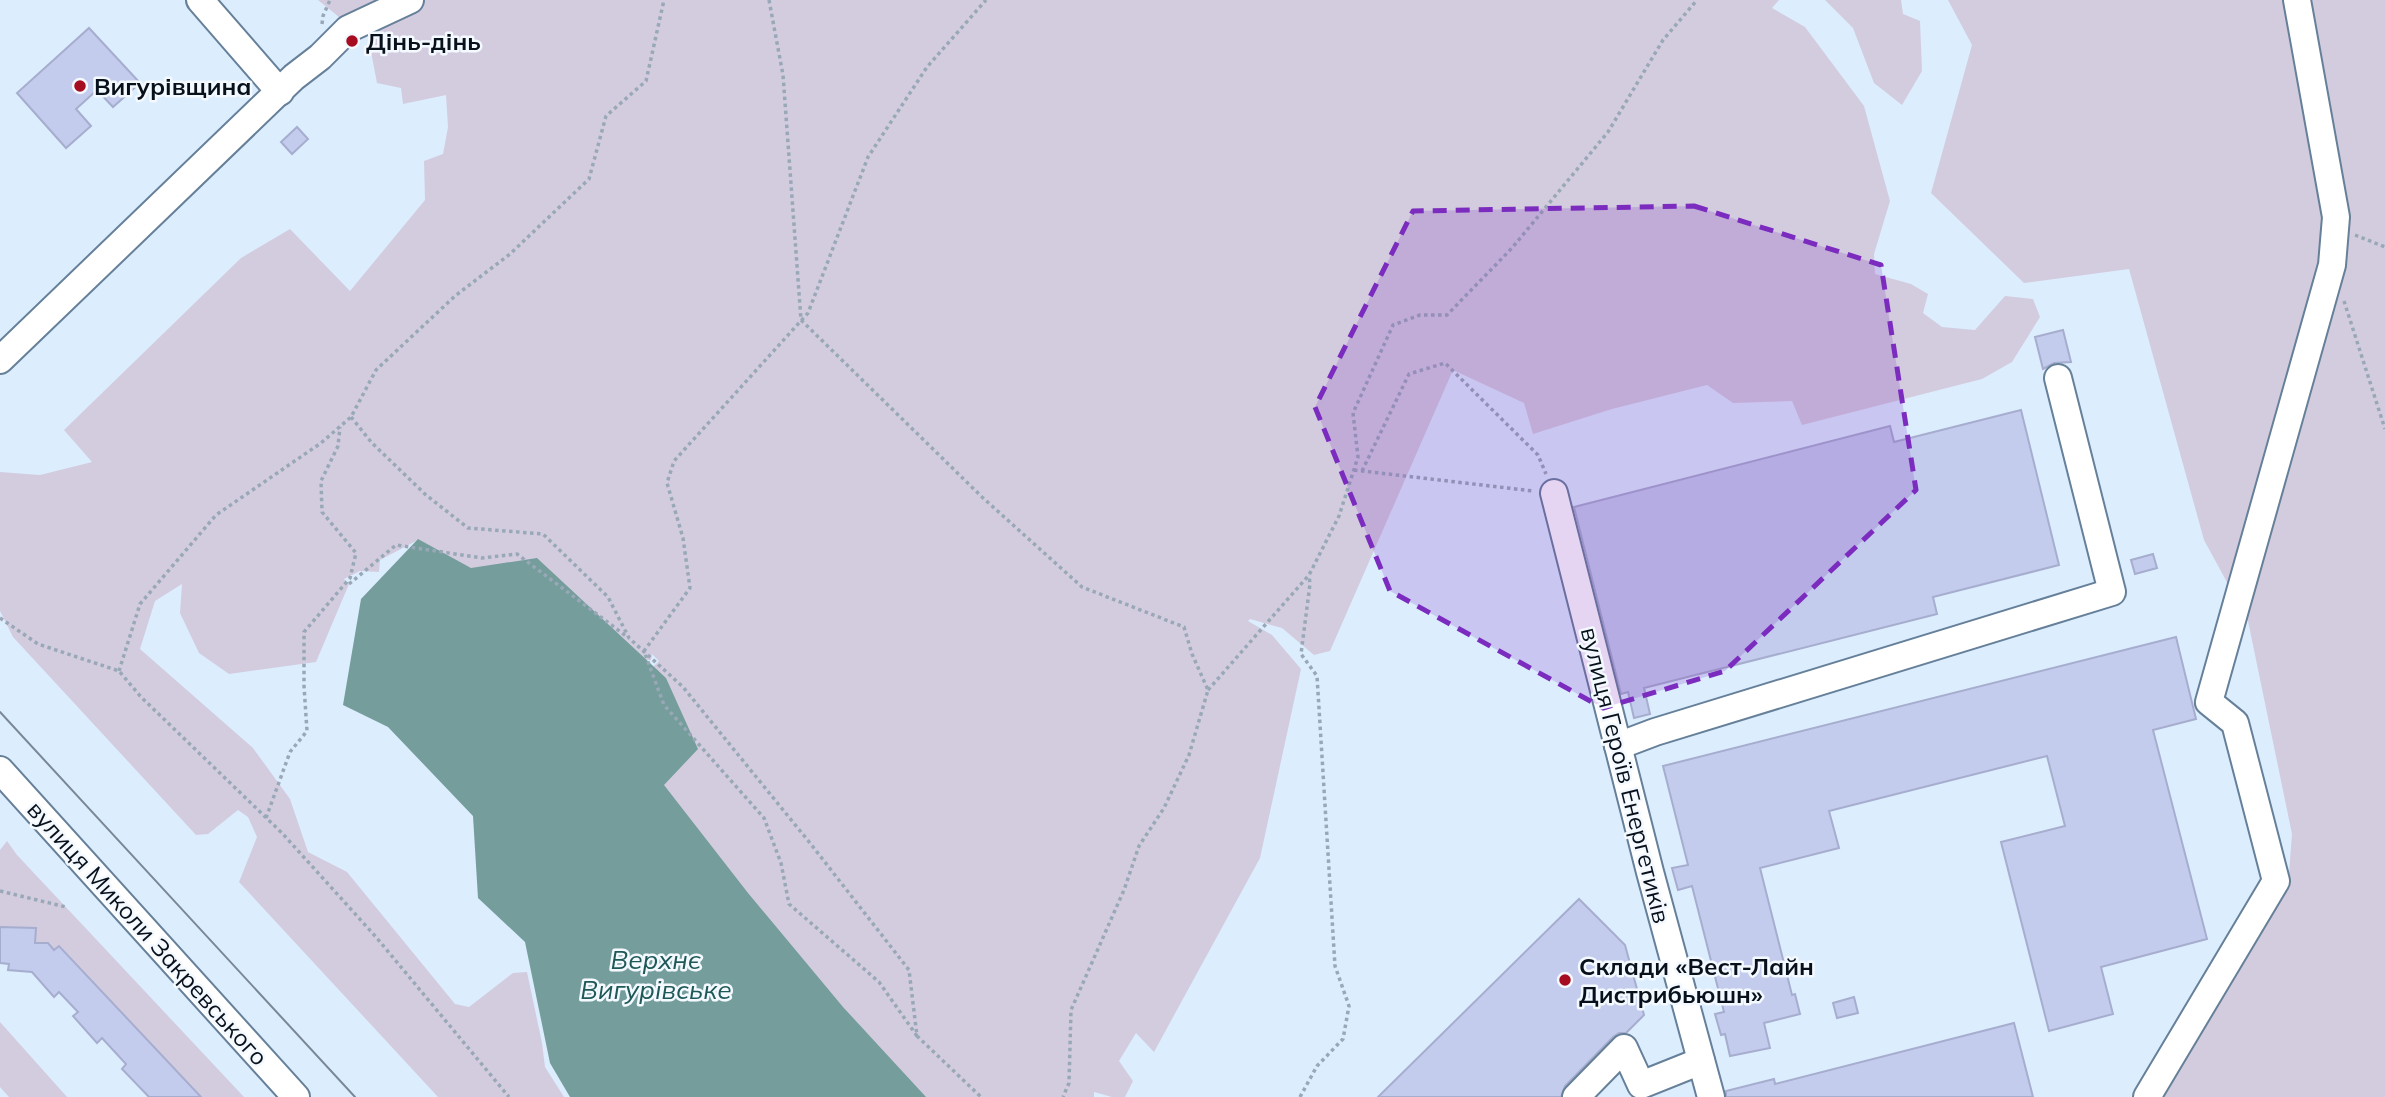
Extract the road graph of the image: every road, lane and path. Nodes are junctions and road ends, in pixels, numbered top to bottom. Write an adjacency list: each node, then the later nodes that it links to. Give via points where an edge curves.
1 (200, 0): 8 (street)
2 (410, 0): 8 (street, via 348,29)
3 (664, 0): 17 (path, via 646,81 606,116 589,179 376,370)
4 (769, 0): 12 (path, via 783,75)
5 (986, 0): 12 (path, via 927,67 868,157)
6 (1697, 0): 20 (path, via 1663,40 1608,132 1512,248 1447,315 1420,315 1393,325 1353,414 1359,457)
7 (2297, 0): 9 (street)
8 (291, 85): 13 (street)
9 (2336, 217): 10 (path, via 2354,235); 11 (street)
10 (2385, 247)
11 (2332, 265): 15 (path); 44 (street, via 2208,702 2235,723 2276,881)
12 (801, 320): 27 (path, via 674,461 667,483 683,538 690,588); 29 (path, via 972,488 1082,587 1184,627)
13 (0, 360)
14 (2058, 378): 30 (street, via 2112,592)
15 (2377, 407): 16 (path); 19 (path)
16 (2385, 412)
17 (351, 417): 18 (path); 26 (path, via 426,495 468,528 543,534 608,597)
18 (340, 427): 28 (path, via 216,514 140,604); 32 (path, via 338,446 321,481 322,512 356,553 350,578 304,632 307,731 290,752)
19 (2385, 429)
20 (1354, 470): 21 (path); 23 (path, via 1339,516)
21 (1362, 471): 22 (path); 22 (path, via 1409,374 1445,363 1538,455)
22 (1554, 494): 30 (street, вулиця Героїв Енергетиків)
23 (1309, 575): 29 (path); 41 (path, via 1301,654 1317,676 1335,966 1349,1006 1343,1039 1317,1066)
24 (349, 584): 26 (path, via 396,545 482,558 517,554)
25 (0, 618): 28 (path, via 37,645)
26 (629, 638): 27 (path)
27 (644, 651): 35 (path, via 683,687 909,970); 35 (path, via 664,705 764,818 781,863 789,904 879,982)
28 (119, 671): 32 (path)
29 (1208, 690): 40 (path, via 1189,755 1164,808 1139,846 1071,1010 1069,1083)
30 (1618, 746): 36 (street, вулиця Героїв Енергетиків)
31 (0, 770): 37 (street, вулиця Миколи Закревського)
32 (267, 818): 38 (path, via 376,937)
33 (0, 891): 34 (path)
34 (66, 907)
35 (917, 1036): 39 (path)
36 (1701, 1061): 42 (street, via 1641,1085 1624,1048); 43 (street, вулиця Героїв Енергетиків)
37 (296, 1097)
38 (509, 1097)
39 (981, 1097)
40 (1063, 1097)
41 (1300, 1097)
42 (1576, 1097)
43 (1711, 1097)
44 (2147, 1097)

